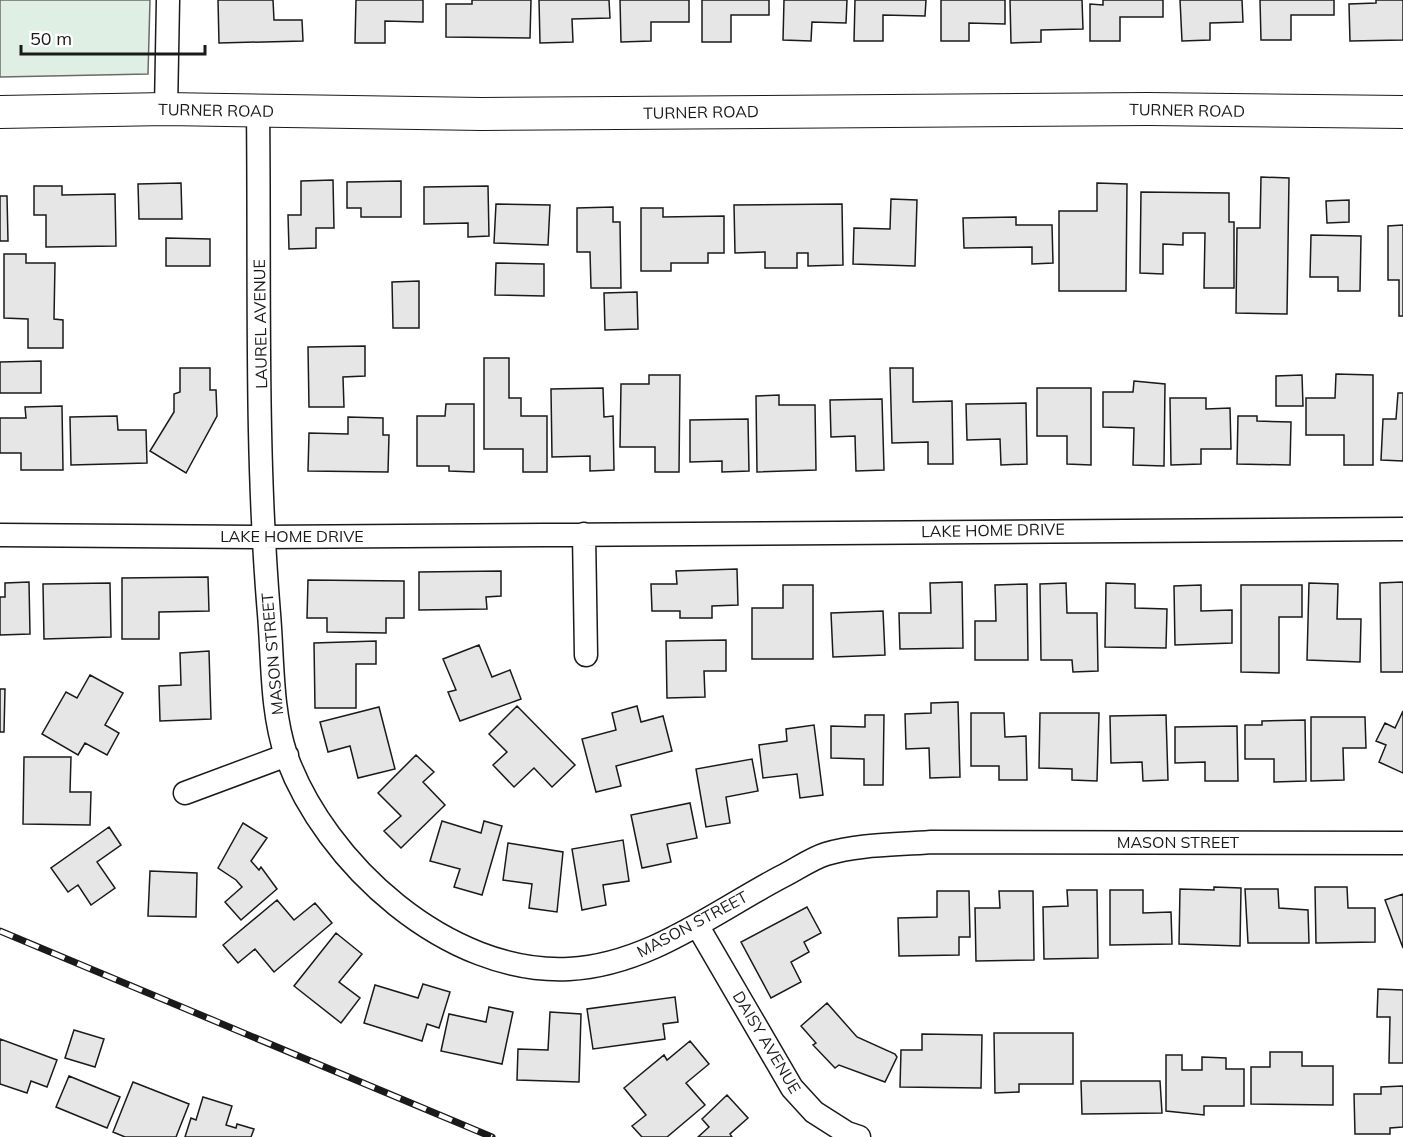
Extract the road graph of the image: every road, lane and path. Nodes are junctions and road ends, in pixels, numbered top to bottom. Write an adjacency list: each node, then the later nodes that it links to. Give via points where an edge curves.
1 (168, 0): 2 (street)
2 (166, 109): 3 (main road, TURNER ROAD); 4 (main road, TURNER ROAD)
3 (258, 111): 5 (main road, TURNER ROAD); 9 (street, LAUREL AVENUE)
4 (0, 112)
5 (1403, 112)
6 (1403, 529): 7 (street, LAKE HOME DRIVE)
7 (584, 534): 9 (street, LAKE HOME DRIVE); 10 (street)
8 (0, 535): 9 (street, LAKE HOME DRIVE)
9 (262, 537): 11 (street, MASON STREET, via 276,716)
10 (586, 655)
11 (286, 755): 12 (street); 14 (street, MASON STREET, via 308,802 337,847 383,894 424,925 485,956 527,966 567,969 609,964 644,953)
12 (185, 793)
13 (1403, 843): 14 (street, MASON STREET, via 931,842 860,847 823,855)
14 (697, 925): 15 (street, DAISY AVENUE, via 792,1088 814,1112)
15 (859, 1137)

